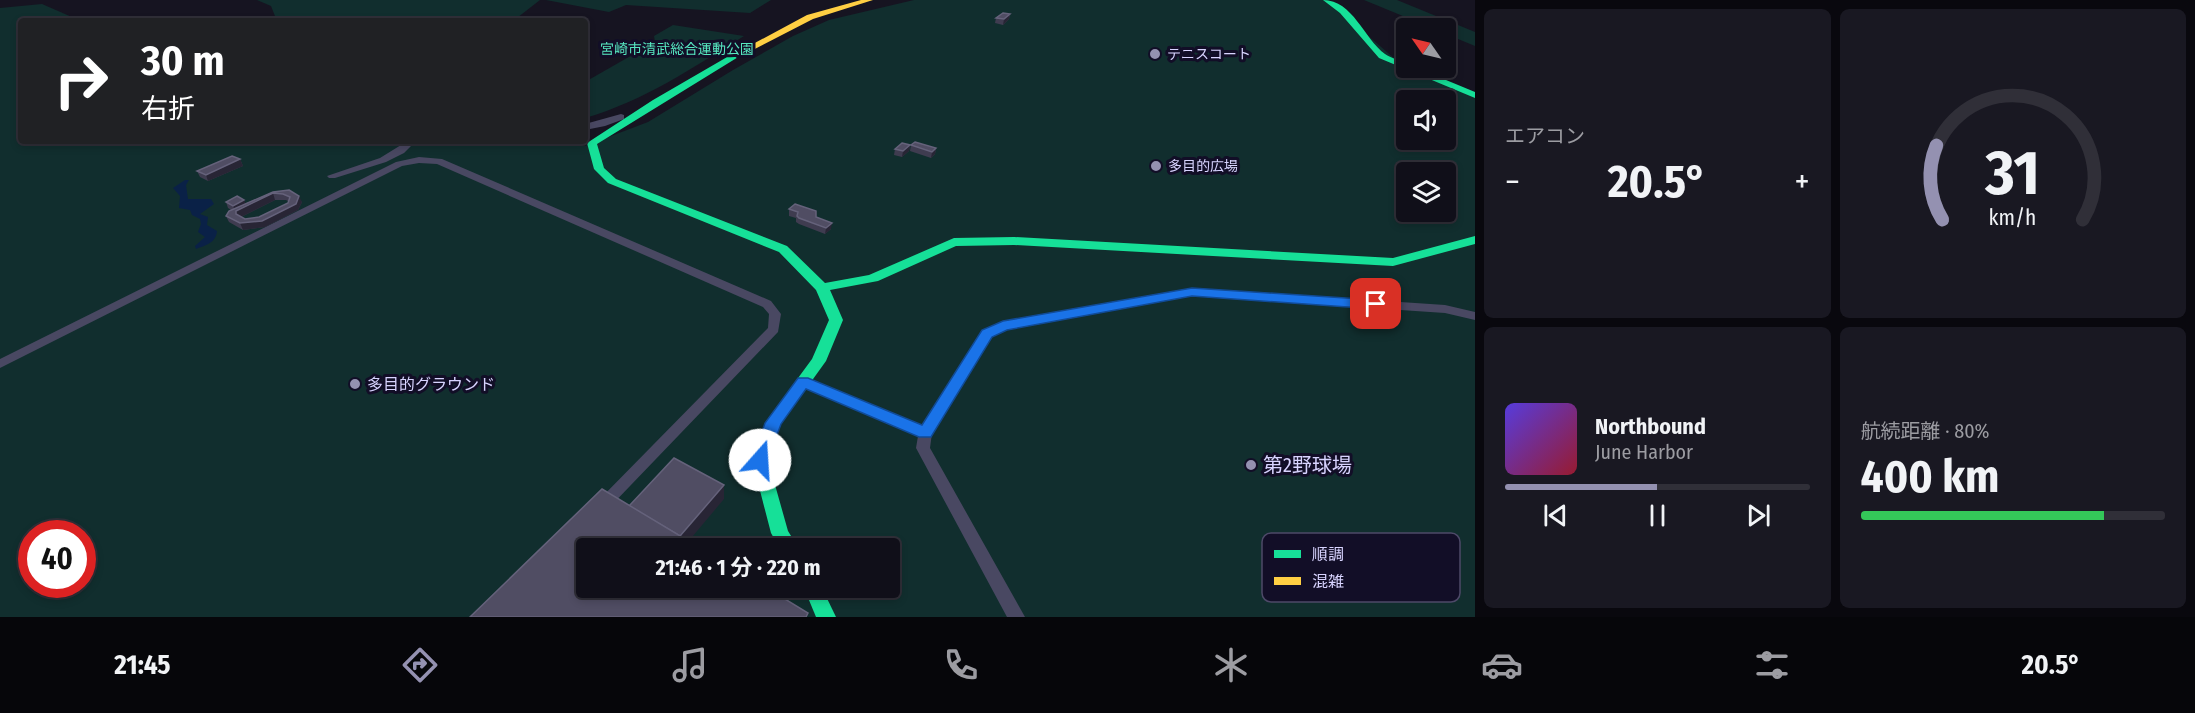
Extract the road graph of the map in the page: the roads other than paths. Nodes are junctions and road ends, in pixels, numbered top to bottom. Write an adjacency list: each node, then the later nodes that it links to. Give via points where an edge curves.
1 (869, 0): 4 (street, via 793,22)
2 (1327, 0): 3 (street, via 1347,13 1382,56)
3 (1475, 95)
4 (643, 108): 5 (lane); 6 (street)
5 (588, 126)
6 (591, 139): 10 (street, via 599,169 612,181 783,249)
7 (406, 144): 8 (lane, via 402,151 390,157)
8 (332, 176)
9 (1475, 240): 10 (street, via 1393,262 966,241 941,246 873,278)
10 (822, 288): 13 (street, via 836,320 819,362)
11 (1475, 316): 14 (lane, via 1445,309 1192,292 1003,326 987,334)
12 (0, 364): 15 (lane, via 399,164 439,161 767,304 775,314 774,329)
13 (803, 382): 14 (lane); 16 (street, via 773,423 760,460)
14 (925, 433): 19 (lane, via 923,448)
15 (592, 516)
16 (783, 538)
17 (819, 598): 18 (street)
18 (826, 617)
19 (1016, 617)

